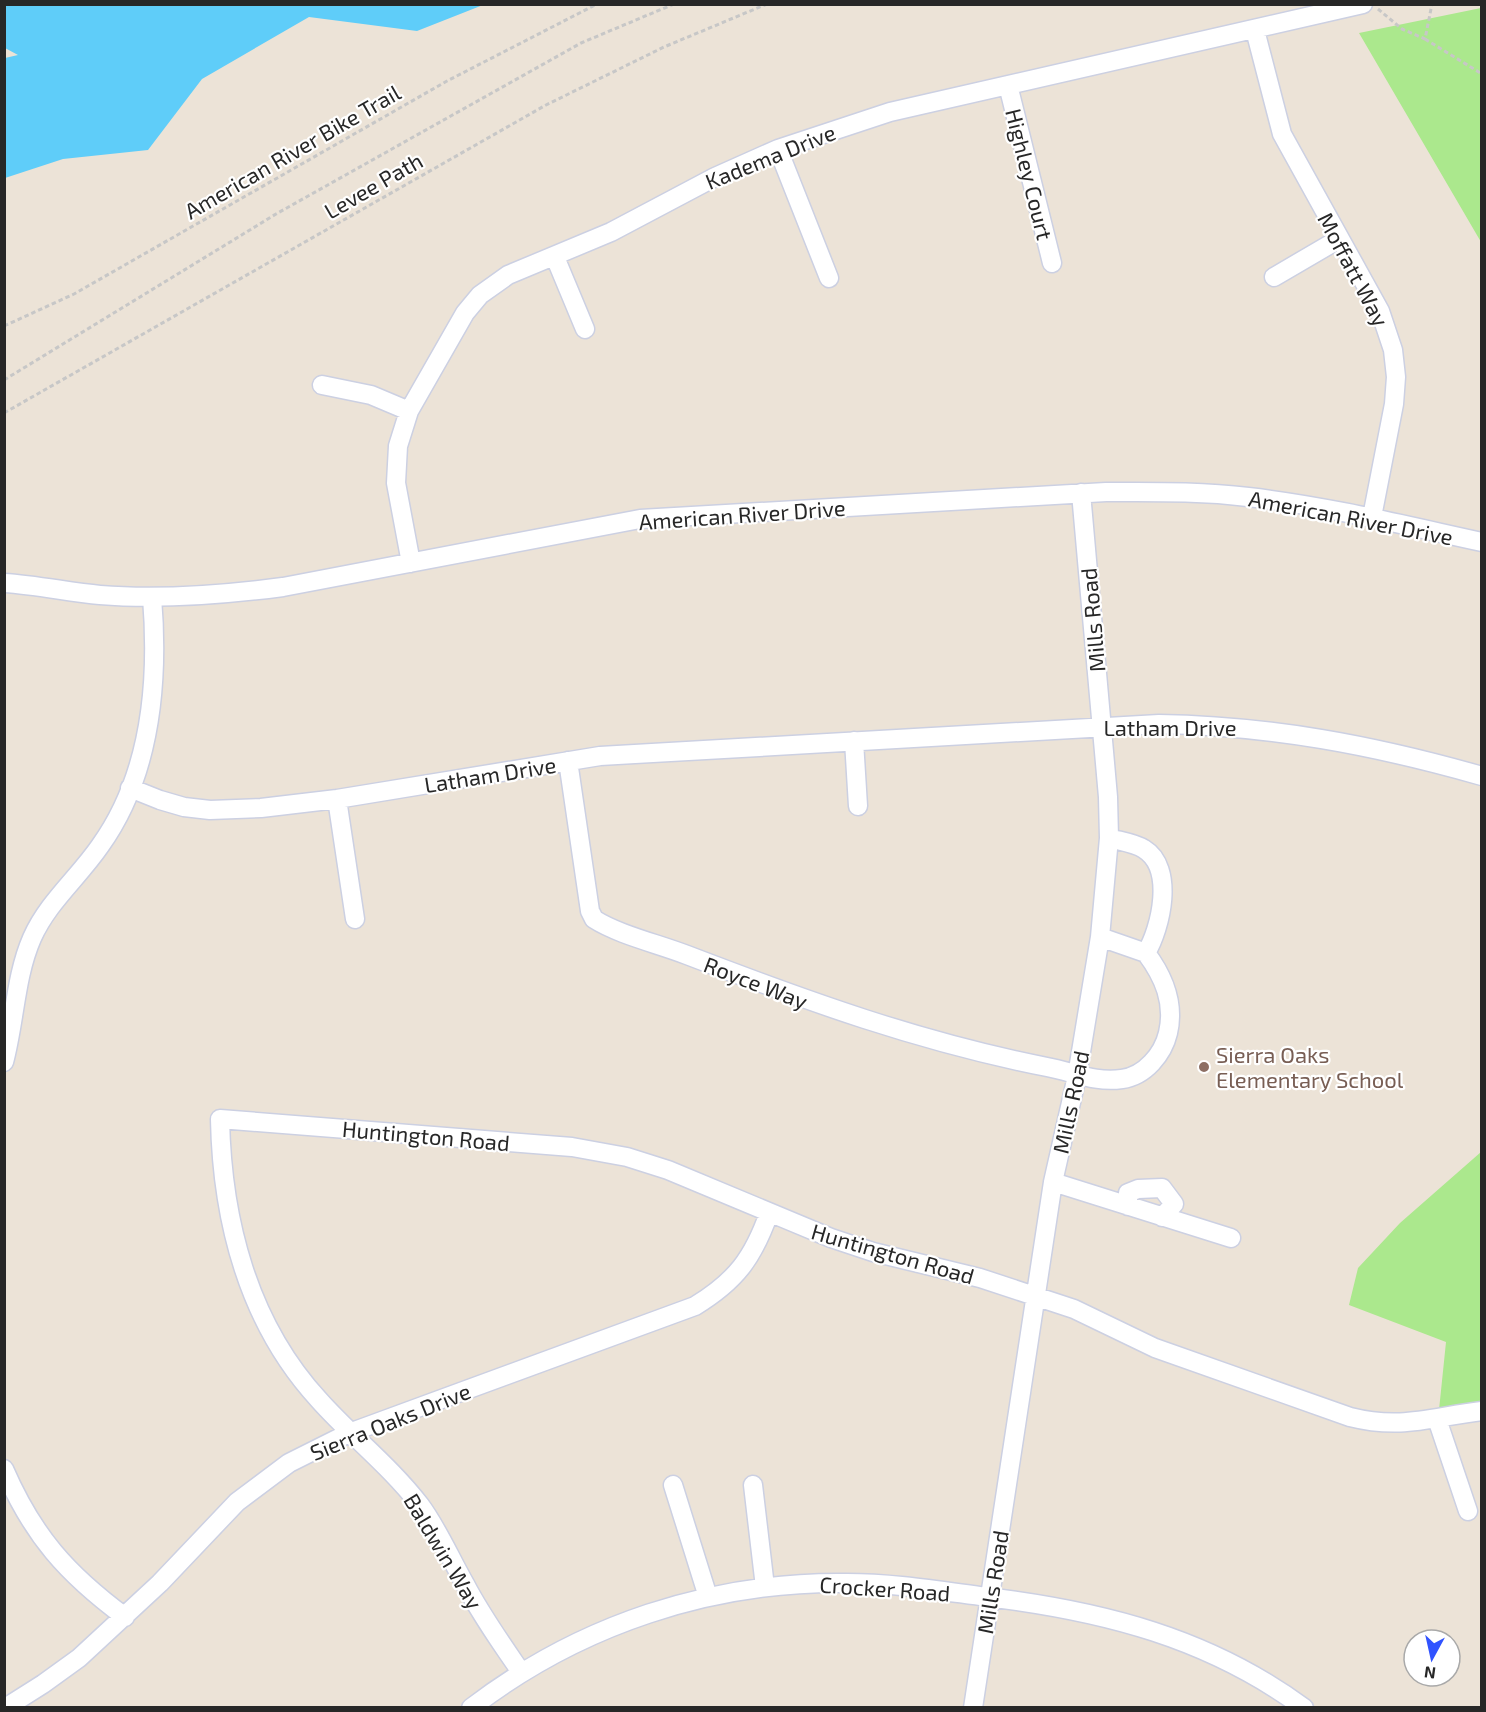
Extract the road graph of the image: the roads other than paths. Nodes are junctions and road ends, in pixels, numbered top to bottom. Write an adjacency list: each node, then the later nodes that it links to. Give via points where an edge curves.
1 (1363, 4): 2 (street, Kadema Drive)
2 (1255, 30): 3 (street, Kadema Drive); 5 (street, Moffatt Way, via 1282,134)
3 (1008, 85): 4 (street, Kadema Drive, via 890,112); 7 (street, Highley Court)
4 (778, 149): 6 (street, Kadema Drive); 9 (street)
5 (1339, 239): 8 (street); 14 (street, Moffatt Way, via 1380,311 1393,350 1394,404)
6 (555, 257): 10 (street); 12 (street, Kadema Drive, via 508,275 472,304)
7 (1052, 263)
8 (1274, 277)
9 (829, 278)
10 (585, 329)
11 (322, 385): 12 (street, via 370,395)
12 (409, 411): 16 (street, Kadema Drive, via 398,446 396,483)
13 (1081, 493): 14 (street, American River Drive, via 1246,496); 16 (street, American River Drive, via 640,519); 19 (street, Mills Road)
14 (1372, 517): 15 (street, American River Drive)
15 (1482, 542)
16 (411, 562): 18 (street, American River Drive, via 283,587)
17 (4, 583): 18 (street, American River Drive, via 99,595)
18 (152, 597): 23 (street, via 154,682 142,749)
19 (1102, 726): 20 (street, Latham Drive); 22 (street, Latham Drive, via 1159,723 1281,731 1379,748); 26 (street, Mills Road)
20 (854, 741): 21 (street, Latham Drive); 25 (street)
21 (568, 761): 24 (street, Latham Drive); 31 (street, Royce Way, via 590,911 598,921 841,1014 974,1053)
22 (1482, 776)
23 (130, 788): 24 (street, Latham Drive, via 160,800 210,810); 30 (street, via 100,845 48,909 32,938 18,980)
24 (337, 799): 27 (street)
25 (858, 806)
26 (1109, 838): 28 (street, Mills Road); 29 (street, via 1144,848 1158,869 1161,918)
27 (355, 919)
28 (1100, 937): 29 (street); 31 (street, Mills Road)
29 (1146, 953): 31 (street, Royce Way, via 1165,983 1170,1000 1166,1042 1149,1065 1125,1079 1098,1081)
30 (4, 1062)
31 (1077, 1076): 33 (street, Mills Road)
32 (220, 1119): 35 (street, Huntington Road, via 600,1151 668,1170); 41 (street, Baldwin Way, via 226,1204 250,1287 290,1364)
33 (1053, 1182): 34 (street); 38 (street, Mills Road)
34 (1128, 1206): 36 (street); 36 (street, via 1128,1193 1162,1188 1174,1204)
35 (769, 1213): 38 (street, Huntington Road, via 873,1252); 41 (street, Sierra Oaks Drive, via 756,1248 742,1268 716,1293 695,1306)
36 (1162, 1216): 37 (street)
37 (1231, 1238)
38 (1035, 1296): 40 (street, Huntington Road, via 1074,1309 1155,1348 1350,1417 1388,1424); 48 (street, Mills Road)
39 (1482, 1411): 40 (street, Huntington Road)
40 (1437, 1419): 45 (street)
41 (349, 1433): 49 (street, Sierra Oaks Drive, via 289,1463 237,1502); 50 (street, Baldwin Way, via 384,1464 423,1510 489,1625)
42 (4, 1469): 49 (street, via 30,1522 47,1546 88,1589)
43 (673, 1485): 47 (street)
44 (753, 1485): 46 (street)
45 (1468, 1510)
46 (765, 1587): 47 (street, Crocker Road); 48 (street, Crocker Road, via 849,1582)
47 (708, 1597): 50 (street, Crocker Road, via 604,1629)
48 (990, 1597): 53 (street, Mills Road); 54 (street, Crocker Road, via 1066,1607 1147,1628 1224,1659)
49 (125, 1617): 51 (street, Sierra Oaks Drive, via 70,1664)
50 (521, 1672): 52 (street, Crocker Road)
51 (6, 1707)
52 (471, 1707)
53 (973, 1707)
54 (1305, 1707)

